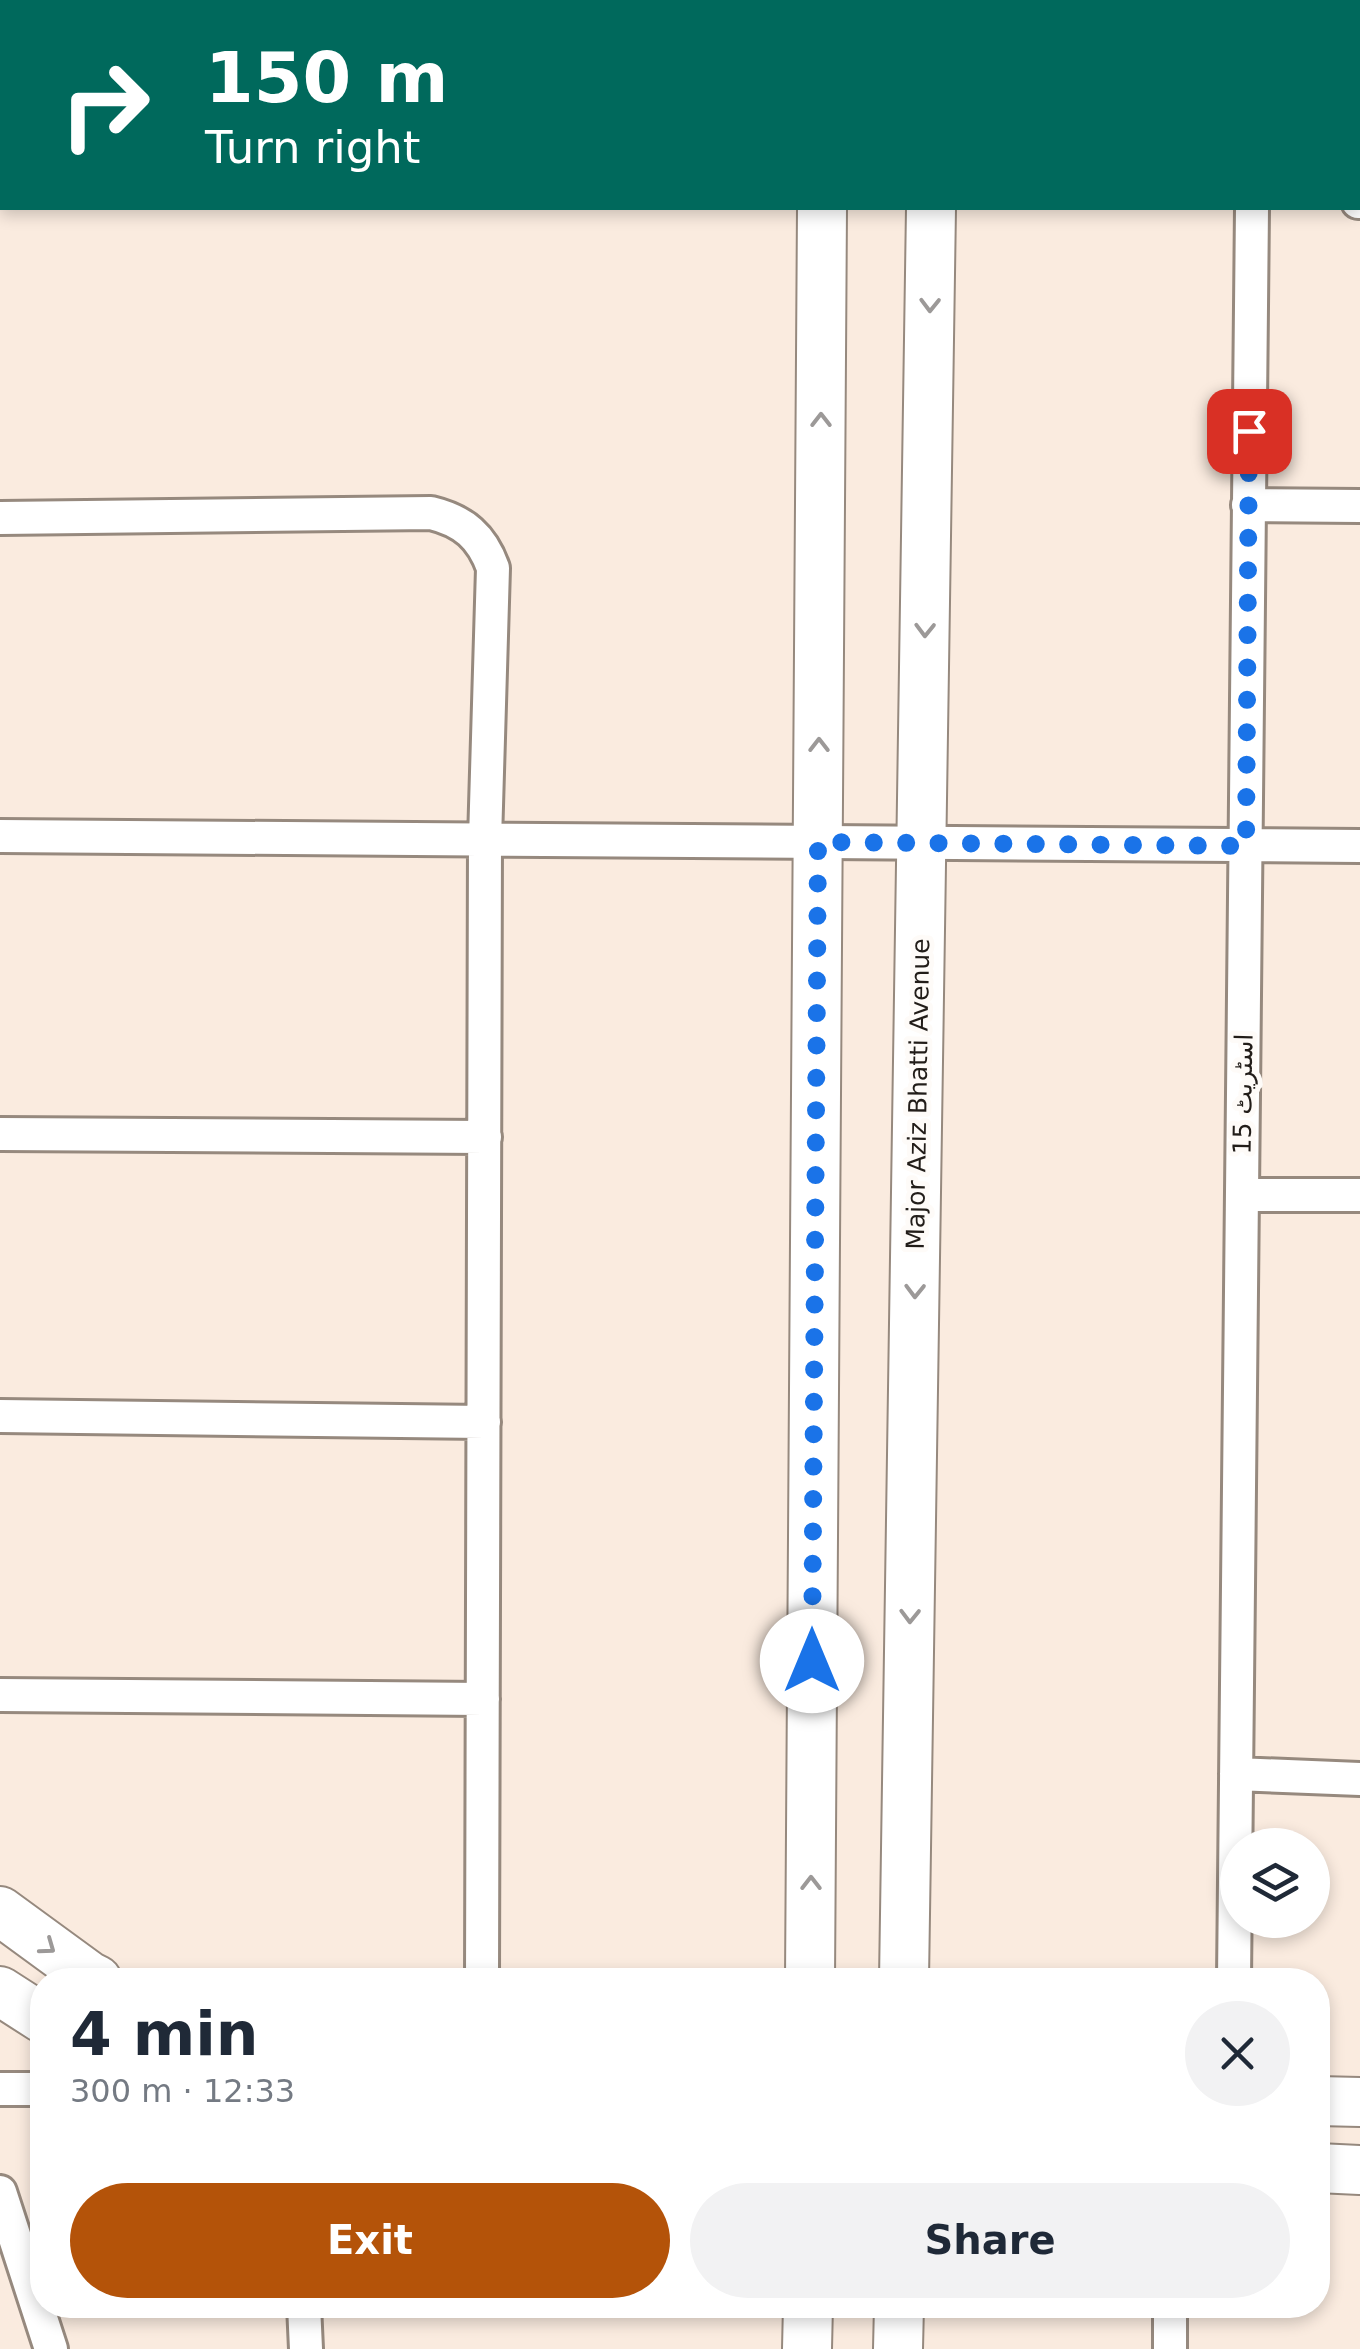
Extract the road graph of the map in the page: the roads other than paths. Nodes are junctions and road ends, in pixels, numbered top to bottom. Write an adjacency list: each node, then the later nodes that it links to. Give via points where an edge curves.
1 (822, 210): 9 (street, one-way to 1)
2 (931, 210): 10 (street, Major Aziz Bhatti Avenue, one-way to 10)
3 (1252, 210): 4 (street, اسٹریٹ 15)
4 (1248, 505): 5 (street); 11 (street, اسٹریٹ 15)
5 (1360, 506)
6 (0, 518): 8 (street, via 432,514 463,524 493,568)
7 (0, 836): 8 (street)
8 (485, 840): 9 (street); 14 (street)
9 (818, 842): 10 (street); 26 (street, one-way to 9)
10 (921, 843): 11 (street); 27 (street, Major Aziz Bhatti Avenue, one-way to 27)
11 (1246, 846): 12 (street); 15 (street, اسٹریٹ 15)
12 (1360, 846)
13 (0, 1134): 14 (street)
14 (484, 1136): 18 (street)
15 (1242, 1195): 16 (street); 21 (street, اسٹریٹ 15)
16 (1360, 1195)
17 (0, 1416): 18 (street)
18 (484, 1422): 20 (street)
19 (0, 1695): 20 (street)
20 (483, 1700): 25 (street)
21 (1236, 1774): 22 (street); 28 (street, اسٹریٹ 15)
22 (1360, 1779)
23 (0, 1911): 24 (street, one-way to 24)
24 (78, 1968)
25 (482, 1968)
26 (810, 1968)
27 (904, 1968)
28 (1234, 1968)
29 (0, 1991): 30 (street)
30 (30, 2010)
31 (0, 2088): 32 (street)
32 (30, 2089)
33 (1330, 2101): 34 (street)
34 (1360, 2102)
35 (1330, 2169): 36 (street)
36 (1360, 2170)
37 (0, 2192): 38 (street)
38 (30, 2283)
39 (42, 2318): 44 (street)
40 (305, 2318): 45 (street)
41 (808, 2318): 46 (street)
42 (899, 2318): 47 (street)
43 (1170, 2318): 48 (street)
44 (52, 2349)
45 (306, 2349)
46 (807, 2349)
47 (898, 2349)
48 (1170, 2349)

